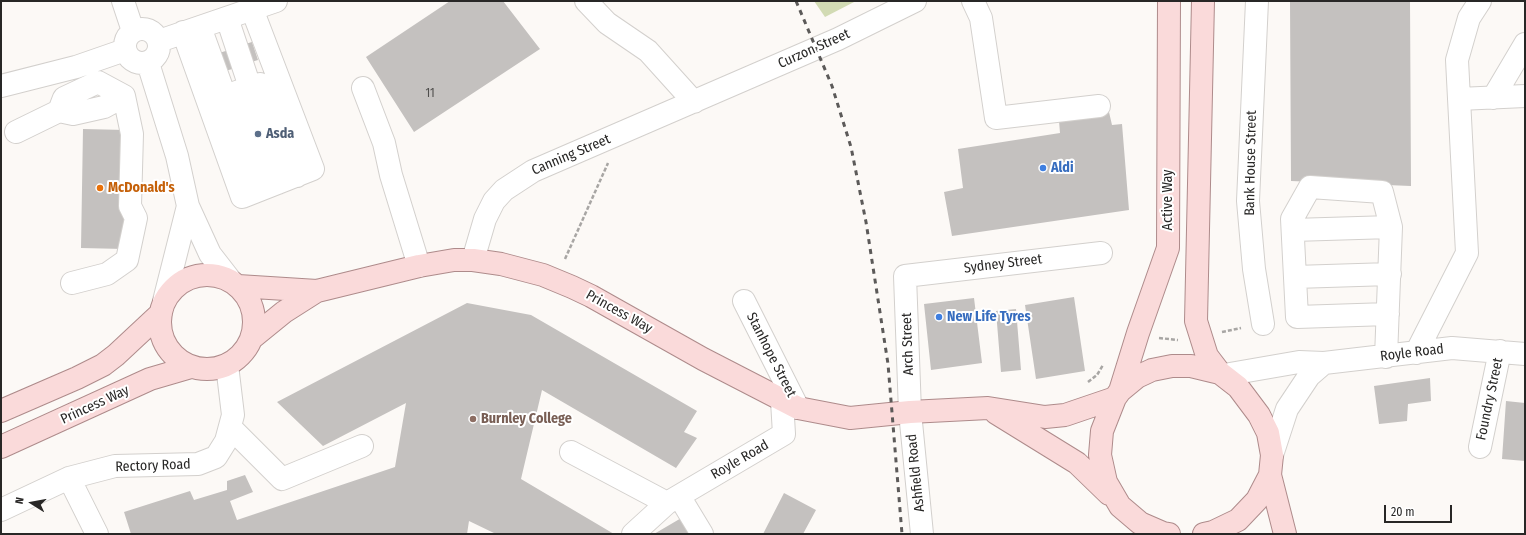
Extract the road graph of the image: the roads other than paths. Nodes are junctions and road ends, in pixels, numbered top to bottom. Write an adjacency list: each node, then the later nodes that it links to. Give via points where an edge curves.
1 (123, 1): 13 (street)
2 (276, 1): 10 (street)
3 (586, 1): 21 (street, via 607,24 648,51)
4 (915, 1): 21 (street, Curzon Street, via 838,40)
5 (973, 1): 24 (street, via 981,18 996,118)
6 (1169, 1): 52 (main road, Active Way, via 1168,248)
7 (1203, 1): 51 (main road, via 1196,321 1207,356)
8 (1257, 1): 42 (street, Bank House Street, via 1248,201 1254,269)
9 (1480, 1): 23 (street, via 1469,18 1457,60)
10 (252, 9): 11 (street); 26 (street, via 313,169)
11 (227, 18): 12 (street); 19 (street)
12 (192, 30): 14 (street); 19 (street); 26 (street, via 242,197)
13 (129, 41): 14 (street, via 142,28 156,35); 16 (street, via 133,61); 17 (street, via 76,67)
14 (159, 41): 16 (street, via 157,54)
15 (1525, 44): 22 (street)
16 (148, 62): 27 (street, via 177,156)
17 (1, 86)
18 (363, 88): 32 (street, via 384,143)
19 (239, 91): 26 (street); 26 (street, via 260,84)
20 (1525, 96): 22 (street)
21 (703, 97): 31 (street, Canning Street, via 533,170 504,190 494,201 485,219)
22 (1493, 98): 23 (street)
23 (1459, 99): 46 (street, via 1467,253)
24 (1099, 106)
25 (16, 132): 36 (street, via 59,111 73,114 104,107 124,96 132,134 130,206 136,218 127,260 107,274)
26 (278, 183)
27 (188, 206): 37 (street, via 210,254); 40 (street)
28 (1391, 227): 29 (street); 29 (street, via 1382,192 1310,187 1292,219); 33 (street)
29 (1293, 230): 35 (street)
30 (1101, 252): 34 (street, Sydney Street)
31 (473, 260): 32 (main road, Princess Way, via 454,260); 53 (main road, Princess Way, via 501,264 572,287)
32 (418, 266): 38 (main road, Princess Way)
33 (1390, 274): 35 (street); 41 (street)
34 (905, 276): 56 (street, Arch Street)
35 (1295, 277): 41 (street, via 1298,317)
36 (72, 283)
37 (234, 284): 38 (main road, Princess Way); 40 (main road, via 216,276 201,275 186,280 173,289); 43 (main road, via 247,297 253,310 255,324)
38 (317, 290): 43 (main road, Princess Way)
39 (744, 301): 53 (street, Stanhope Street)
40 (162, 307): 50 (main road, via 160,326 163,339 169,351 179,361); 55 (main road, via 121,351 103,365)
41 (1388, 314): 47 (street)
42 (1263, 324)
43 (252, 338): 49 (main road, via 238,359)
44 (1500, 351): 45 (street, Royle Road); 46 (street, Royle Road, via 1452,348); 60 (street, Foundry Street)
45 (1525, 352)
46 (1416, 353): 47 (street, Royle Road)
47 (1386, 357): 48 (street, Royle Road)
48 (1324, 363): 51 (street, Royle Road, via 1299,362); 62 (street, via 1309,376 1287,408)
49 (227, 366): 50 (main road, via 203,370); 57 (street, Rectory Road, via 232,397)
50 (191, 367): 59 (main road, Princess Way, via 150,379)
51 (1222, 374): 52 (main road, via 1190,366 1172,366 1152,370 1137,377); 62 (main road, via 1238,387 1259,415 1268,433)
52 (1117, 394): 54 (main road, via 1065,415 1046,417); 65 (main road, Active Way, via 1102,431 1100,455 1106,482)
53 (790, 404): 56 (main road, Princess Way, via 850,418); 64 (street, Royle Road, via 784,434)
54 (988, 408): 56 (main road); 65 (main road, via 1077,462)
55 (1, 411)
56 (910, 412): 71 (street, Ashfield Road)
57 (231, 428): 58 (street, via 282,479); 63 (street, Rectory Road, via 216,457 198,464 115,466)
58 (362, 446)
59 (1, 447)
60 (1480, 447)
61 (571, 452): 64 (street)
62 (1271, 465): 67 (main road, via 1257,500 1238,520); 73 (main road)
63 (68, 478): 66 (street, Rectory Road); 68 (street)
64 (673, 499): 69 (street); 70 (street)
65 (1120, 506): 72 (main road, via 1140,523)
66 (1, 510)
67 (1213, 533)
68 (97, 534)
69 (632, 534)
70 (702, 534)
71 (922, 534)
72 (1169, 534)
73 (1285, 534)

